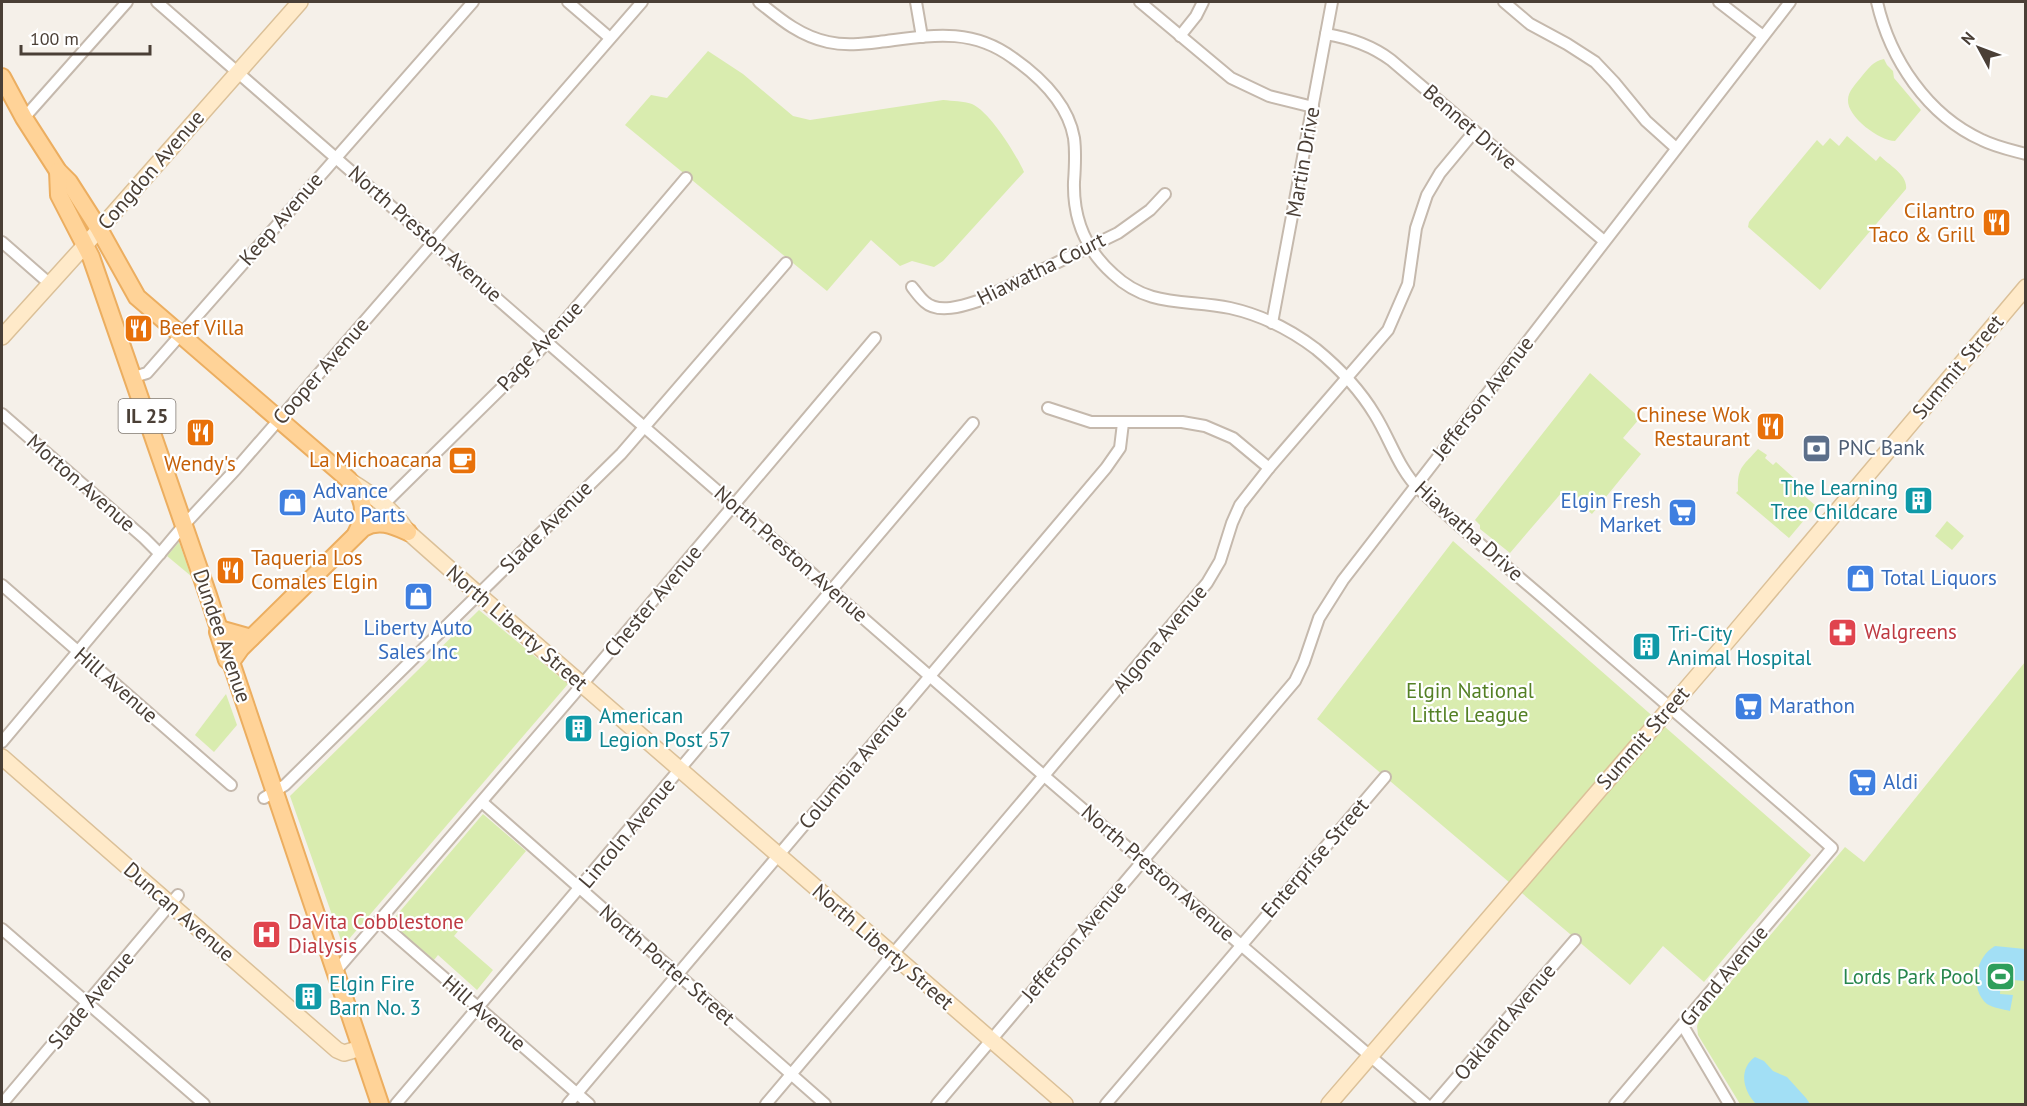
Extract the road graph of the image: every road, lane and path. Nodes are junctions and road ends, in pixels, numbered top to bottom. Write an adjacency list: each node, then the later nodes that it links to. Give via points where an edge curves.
1 (127, 2): 24 (street)
2 (157, 2): 21 (street, North Preston Avenue)
3 (300, 2): 21 (main road, Congdon Avenue)
4 (473, 2): 28 (street, Keep Avenue)
5 (568, 2): 20 (street)
6 (642, 2): 20 (street, Cooper Avenue)
7 (759, 2): 19 (street, Hiawatha Drive, via 792,28 829,43)
8 (916, 2): 19 (street)
9 (1140, 2): 17 (street)
10 (1203, 2): 17 (street)
11 (1332, 2): 16 (street, Martin Drive)
12 (1503, 2): 26 (street, via 1530,24 1595,62 1646,121)
13 (1719, 2): 18 (street)
14 (1791, 2): 18 (street, Jefferson Avenue)
15 (1877, 2): 27 (street, via 1897,58 1931,103 1979,139)
16 (1326, 34): 23 (street, Martin Drive); 25 (street, Bennet Drive, via 1384,54)
17 (1180, 36): 23 (street, via 1244,85)
18 (1762, 36): 26 (street, Jefferson Avenue)
19 (922, 37): 37 (street, Hiawatha Drive, via 959,35 990,44 1015,59 1054,96 1074,136 1076,207)
20 (610, 38): 35 (street, Cooper Avenue)
21 (238, 71): 28 (street, North Preston Avenue); 32 (main road, Congdon Avenue)
22 (2, 76): 24 (main road, Dundee Avenue / IL 25)
23 (1312, 107): 43 (street, Martin Drive)
24 (24, 118): 29 (main road, Dundee Avenue / IL 25)
25 (1474, 132): 33 (street, Bennet Drive); 49 (street, Algona Avenue, via 1427,195 1416,228 1408,284 1391,324)
26 (1676, 148): 33 (street, Jefferson Avenue)
27 (2025, 154)
28 (336, 157): 35 (street, North Preston Avenue); 44 (street, Keep Avenue)
29 (58, 177): 32 (main road, Dundee Avenue / IL 25, via 69,182); 36 (main road, Dundee Avenue / IL 25, via 59,195)
30 (686, 178): 47 (street, Page Avenue)
31 (1165, 194): 37 (street, Hiawatha Court, via 1133,223)
32 (99, 229): 36 (main road, Congdon Avenue); 42 (main road, North Liberty Street / IL 25)
33 (1604, 241): 58 (street, Jefferson Avenue)
34 (2, 242): 39 (street)
35 (432, 242): 47 (street, North Preston Avenue); 52 (street, Cooper Avenue)
36 (85, 245): 39 (main road, Congdon Avenue); 42 (main road); 48 (main road, Dundee Avenue / IL 25)
37 (1089, 246): 40 (street, Hiawatha Court, via 981,300 959,307 928,305); 43 (street, Hiawatha Drive, via 1118,279 1145,296 1233,309)
38 (786, 263): 55 (street, Slade Avenue)
39 (50, 284): 45 (main road, Congdon Avenue)
40 (912, 287)
41 (2025, 287): 74 (main road, Summit Street)
42 (137, 297): 44 (main road, North Liberty Street / IL 25)
43 (1272, 323): 49 (street, Hiawatha Drive, via 1312,346)
44 (180, 334): 48 (street, Keep Avenue, via 147,373); 52 (main road, North Liberty Street / IL 25)
45 (2, 337)
46 (875, 338): 59 (street, Chester Avenue)
47 (547, 342): 55 (street, North Preston Avenue); 60 (street, Page Avenue)
48 (134, 377): 61 (main road, Dundee Avenue / IL 25)
49 (1346, 379): 56 (street, Algona Avenue); 58 (street, Hiawatha Drive, via 1376,416)
50 (1048, 408): 54 (street, via 1087,421)
51 (2, 414): 64 (street, Morton Avenue)
52 (279, 419): 57 (main road, North Liberty Street / IL 25); 61 (street, Cooper Avenue)
53 (974, 423): 66 (street, Lincoln Avenue)
54 (1122, 423): 56 (street, via 1182,422 1210,427 1233,438); 72 (street, Columbia Avenue, via 1120,448 1108,466)
55 (645, 426): 59 (street, North Preston Avenue); 67 (street, Slade Avenue)
56 (1269, 468): 78 (street, Algona Avenue, via 1238,509 1220,561 1207,583)
57 (348, 479): 60 (main road, North Liberty Street / IL 25); 63 (main road, via 363,503 363,517)
58 (1415, 485): 74 (street, Hiawatha Drive); 85 (street, Jefferson Avenue, via 1325,606 1295,681)
59 (734, 504): 66 (street, North Preston Avenue); 73 (street, Chester Avenue)
60 (383, 505): 62 (main road, North Liberty Street / IL 25)
61 (184, 525): 64 (street, Cooper Avenue); 68 (main road, Dundee Avenue / IL 25)
62 (408, 532): 63 (main road, via 380,523); 67 (main road, North Liberty Street / IL 25)
63 (356, 534): 69 (main road)
64 (160, 554): 70 (street, Cooper Avenue)
65 (2, 585): 70 (street, Hill Avenue)
66 (831, 590): 72 (street, North Preston Avenue); 77 (street, Lincoln Avenue)
67 (478, 594): 73 (main road, North Liberty Street / IL 25); 81 (street, Slade Avenue, via 285,786)
68 (219, 629): 69 (main road); 71 (main road, Dundee Avenue / IL 25)
69 (251, 638): 71 (main road)
70 (78, 651): 75 (street, Cooper Avenue); 80 (street, Hill Avenue)
71 (231, 662): 81 (main road, Dundee Avenue)
72 (930, 675): 78 (street, North Preston Avenue); 84 (street, Columbia Avenue)
73 (582, 685): 77 (main road, North Liberty Street / IL 25); 82 (street, Chester Avenue)
74 (1670, 706): 83 (street, Hiawatha Drive); 100 (main road, Summit Street)
75 (2, 742)
76 (2, 757): 87 (main road, Duncan Avenue)
77 (680, 771): 84 (main road, North Liberty Street / IL 25); 86 (street, Lincoln Avenue)
78 (1045, 775): 85 (street, North Preston Avenue); 92 (street, Algona Avenue)
79 (1385, 777): 91 (street, Enterprise Street)
80 (231, 784)
81 (269, 795): 93 (main road, Dundee Avenue)
82 (482, 802): 86 (street, North Porter Street); 88 (street, Chester Avenue)
83 (1832, 848): 97 (street, Grand Avenue)
84 (779, 855): 92 (main road, North Liberty Street / IL 25); 94 (street, Columbia Avenue)
85 (1143, 860): 91 (street, North Preston Avenue); 98 (street, Jefferson Avenue)
86 (580, 889): 94 (street, North Porter Street); 96 (street, Lincoln Avenue)
87 (174, 900): 95 (street, Slade Avenue); 99 (main road, Duncan Avenue, via 337,1050 344,1053)
88 (379, 921): 93 (street, Chester Avenue); 96 (street, Hill Avenue)
89 (2, 929): 95 (street)
90 (1575, 940): 116 (street, Oakland Avenue)
91 (1241, 945): 100 (street, North Preston Avenue); 113 (street, Enterprise Street)
92 (893, 956): 98 (main road, North Liberty Street / IL 25); 101 (street, Algona Avenue)
93 (335, 972): 99 (main road, Dundee Avenue)
94 (677, 974): 101 (street, North Porter Street); 102 (street, Columbia Avenue)
95 (89, 1004): 103 (street, Slade Avenue); 104 (street)
96 (478, 1008): 102 (street, Hill Avenue); 106 (street, Lincoln Avenue)
97 (1683, 1026): 117 (street, Grand Avenue); 118 (street)
98 (991, 1041): 111 (street, Jefferson Avenue); 112 (main road, North Liberty Street / IL 25)
99 (361, 1048): 105 (main road, Dundee Avenue)
100 (1370, 1055): 114 (main road, Summit Street); 115 (street, North Preston Avenue)
101 (791, 1075): 109 (street, Algona Avenue); 110 (street, North Porter Street)
102 (577, 1094): 107 (street, Columbia Avenue); 108 (street, Hill Avenue)
103 (3, 1103)
104 (204, 1104)
105 (380, 1104)
106 (396, 1104)
107 (568, 1104)
108 (589, 1104)
109 (766, 1104)
110 (825, 1104)
111 (937, 1104)
112 (1065, 1104)
113 (1106, 1104)
114 (1329, 1104)
115 (1426, 1104)
116 (1434, 1104)
117 (1616, 1104)
118 (1729, 1104)

